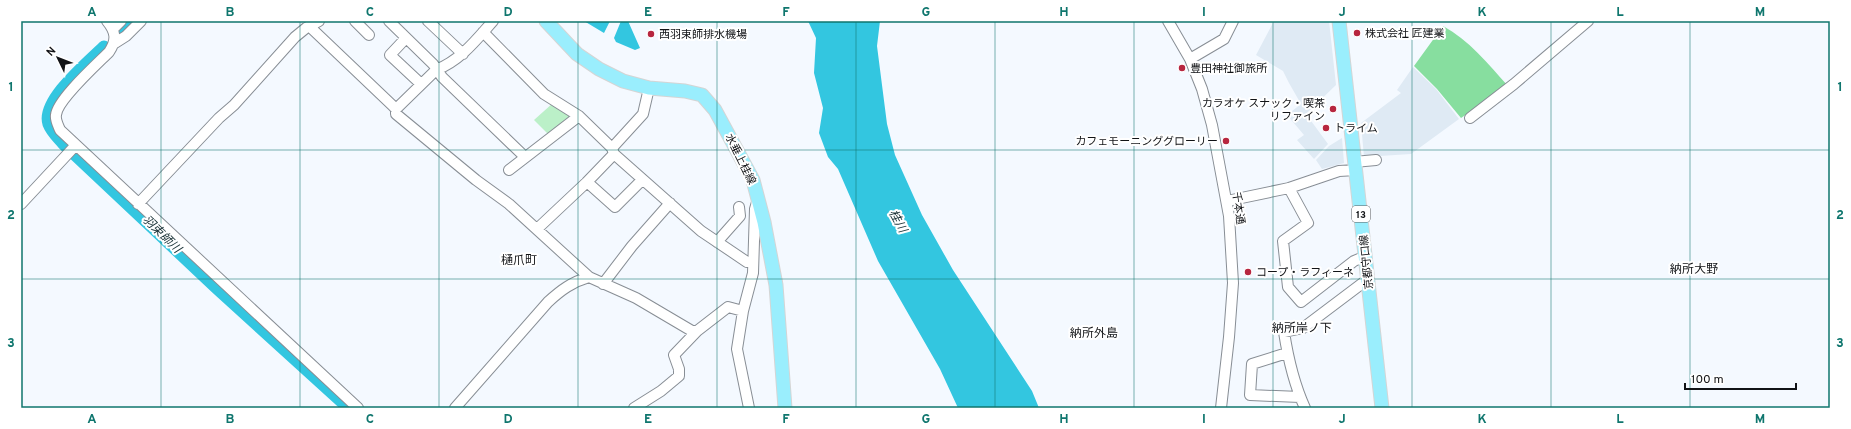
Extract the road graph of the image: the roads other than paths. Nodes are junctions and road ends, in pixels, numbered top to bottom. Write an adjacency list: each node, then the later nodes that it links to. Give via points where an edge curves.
1 (121, 21): 13 (street)
2 (141, 21): 18 (street)
3 (319, 21): 14 (street)
4 (355, 21): 16 (street)
5 (389, 21): 17 (street)
6 (428, 21): 19 (street)
7 (493, 21): 15 (street)
8 (546, 21): 23 (main road, 水垂上桂線, via 577,54 599,69 623,81)
9 (1168, 21): 20 (street, 千本通)
10 (1233, 21): 20 (street, via 1224,39)
11 (1339, 21): 31 (main road, 京都守口線 / 13)
12 (1588, 21): 26 (street)
13 (110, 25): 18 (street)
14 (309, 26): 24 (street); 40 (street, via 295,37 234,106 219,118)
15 (483, 32): 19 (street); 25 (street, via 544,94)
16 (369, 34)
17 (406, 38): 21 (street); 22 (street, via 390,55)
18 (115, 43): 27 (street, via 59,106 56,119 60,130)
19 (463, 54): 21 (street)
20 (1190, 59): 37 (street, 千本通, via 1212,125)
21 (436, 70): 22 (street); 29 (street)
22 (421, 84): 24 (street)
23 (649, 88): 28 (street, via 643,114); 36 (main road, 水垂上桂線, via 694,92 707,99 740,154)
24 (396, 109): 42 (street, via 396,114)
25 (579, 116): 28 (street); 29 (street)
26 (1470, 118)
27 (75, 146): 39 (street); 40 (street)
28 (613, 151): 33 (street); 34 (street)
29 (525, 157): 32 (street)
30 (1376, 160): 31 (street)
31 (1355, 166): 35 (street); 44 (main road, 京都守口線 / 13)
32 (509, 170)
33 (642, 180): 34 (street, via 615,207); 38 (street)
34 (587, 182): 42 (street)
35 (1289, 188): 37 (street); 44 (street, via 1308,223 1283,241 1288,287 1301,302 1354,261)
36 (758, 197): 45 (street, via 755,209); 57 (main road, 水垂上桂線, via 776,285)
37 (1227, 201): 58 (street, 千本通, via 1233,283)
38 (670, 203): 43 (street); 48 (street)
39 (21, 204)
40 (138, 204): 53 (street)
41 (739, 207): 43 (street, via 740,216)
42 (537, 229): 46 (street)
43 (717, 242): 45 (street, via 747,262)
44 (1366, 256): 47 (main road, 京都守口線 / 13)
45 (753, 262): 49 (street, via 753,273)
46 (589, 277): 48 (street); 54 (street, via 562,289 548,302)
47 (1368, 279): 51 (street, via 1303,328 1284,332); 60 (main road, 京都守口線 / 13)
48 (602, 284): 50 (street, via 636,298 692,331)
49 (743, 311): 50 (street, via 728,307); 56 (street, via 737,349)
50 (697, 331): 55 (street, via 674,355 679,376)
51 (1287, 353): 52 (street); 52 (street, via 1252,364 1250,395)
52 (1300, 397): 59 (street)
53 (358, 408)
54 (455, 408)
55 (634, 408)
56 (749, 408)
57 (785, 408)
58 (1221, 408)
59 (1305, 408)
60 (1382, 408)

